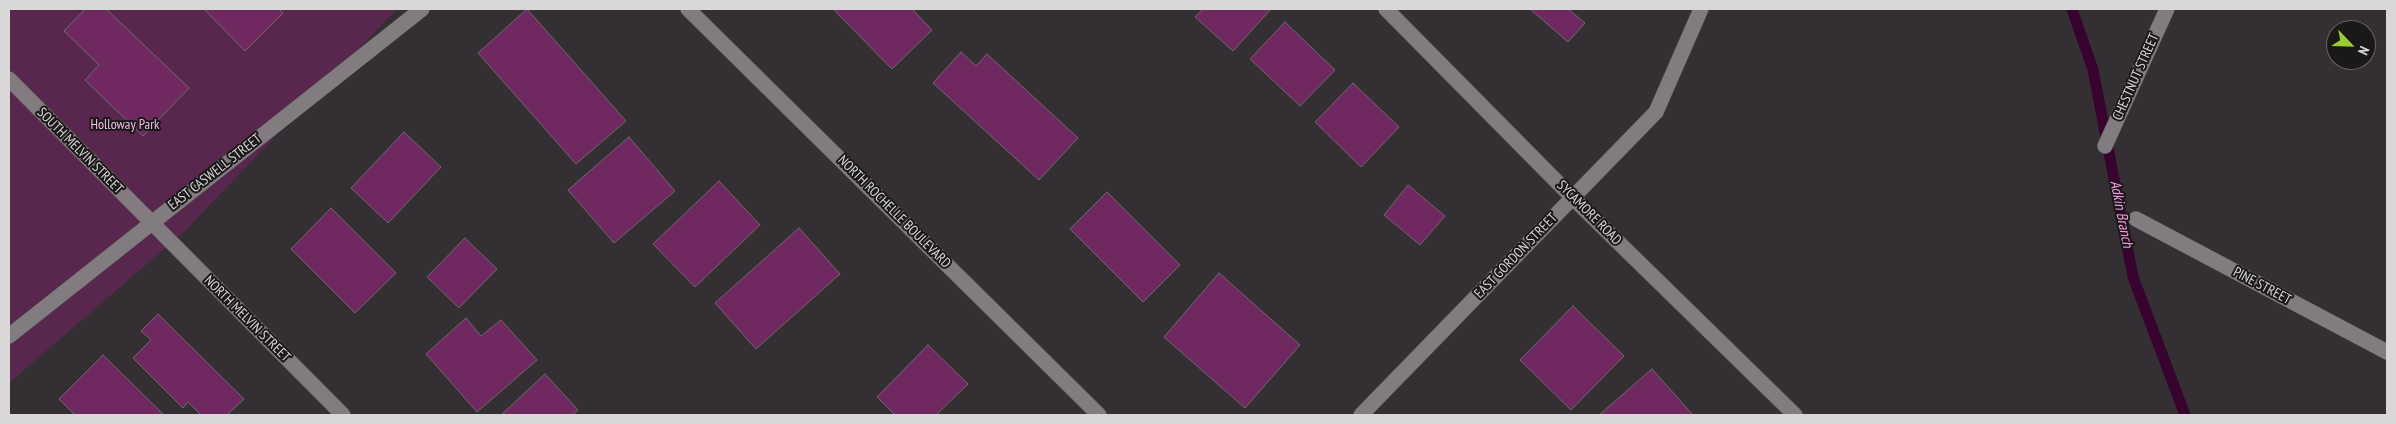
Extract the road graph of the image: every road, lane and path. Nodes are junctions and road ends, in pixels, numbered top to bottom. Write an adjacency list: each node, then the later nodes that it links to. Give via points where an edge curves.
1 (422, 9): 10 (street, EAST CASWELL STREET)
2 (688, 9): 14 (street, NORTH ROCHELLE BOULEVARD)
3 (1386, 9): 8 (street, SYCAMORE ROAD)
4 (1700, 9): 8 (street, EAST GORDON STREET, via 1656,112)
5 (2167, 9): 7 (street, CHESTNUT STREET)
6 (9, 79): 10 (street, SOUTH MELVIN STREET)
7 (2105, 146)
8 (1573, 198): 15 (street, EAST GORDON STREET); 16 (street, SYCAMORE ROAD)
9 (2136, 220): 12 (street, PINE STREET)
10 (151, 223): 11 (street, EAST CASWELL STREET); 13 (street, NORTH MELVIN STREET)
11 (9, 336)
12 (2387, 352)
13 (343, 415)
14 (1099, 415)
15 (1361, 415)
16 (1795, 415)

